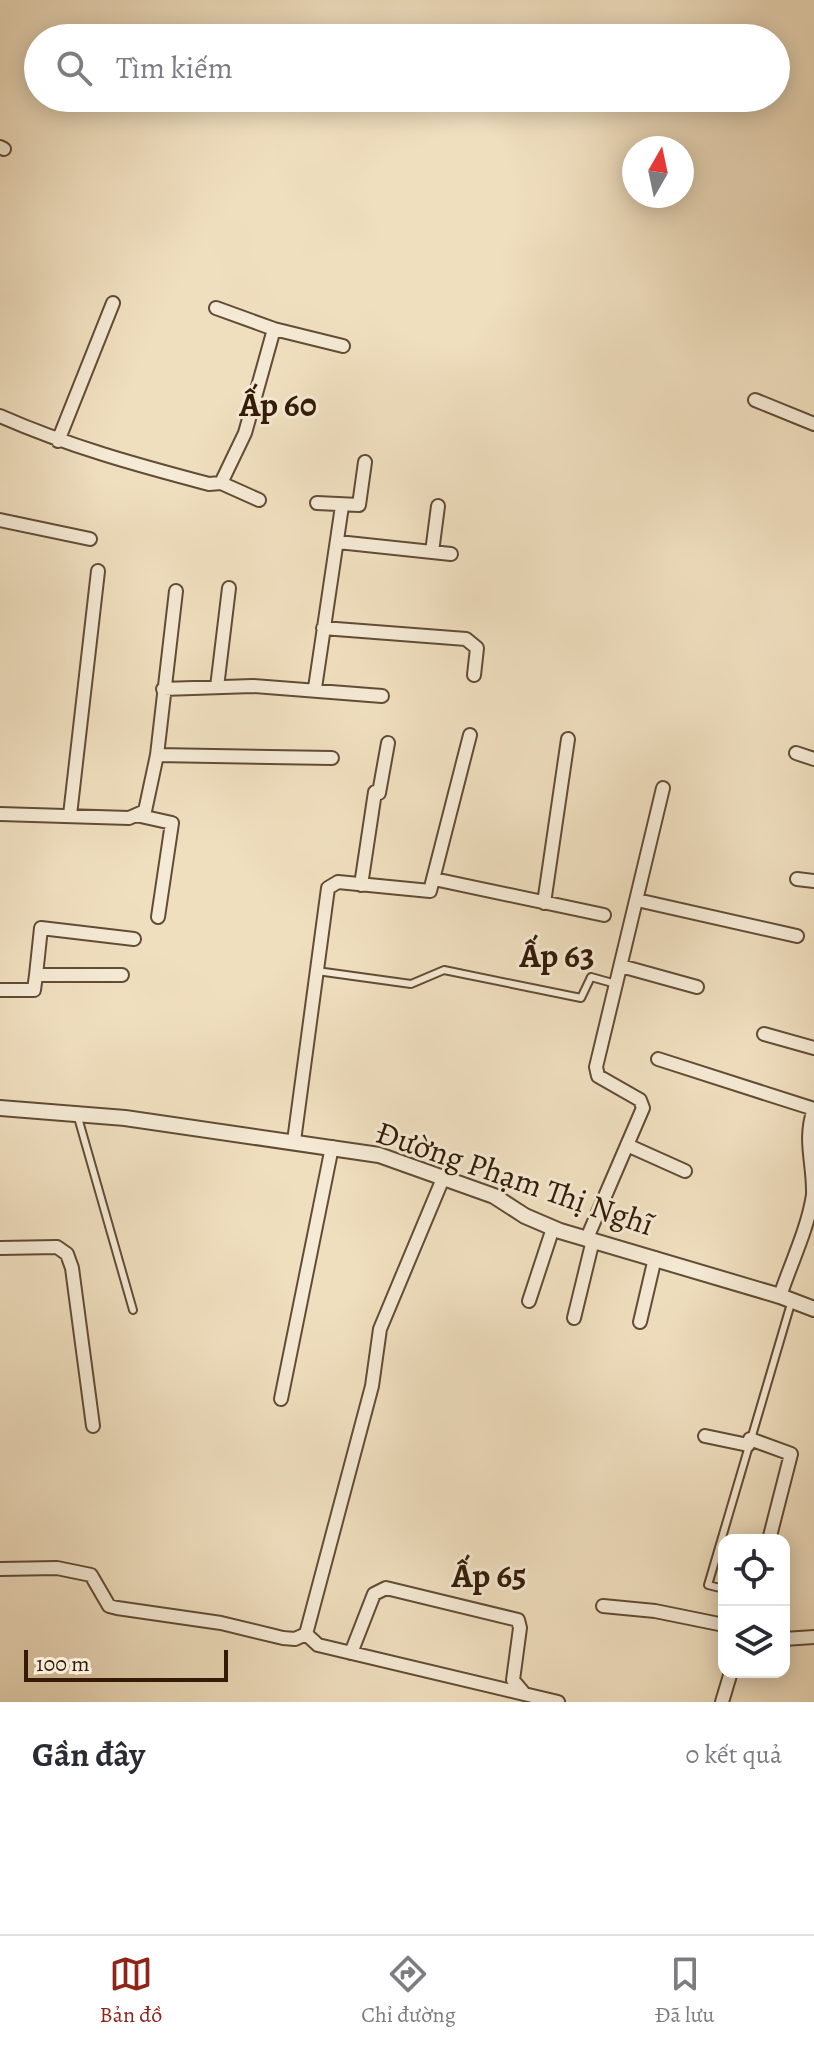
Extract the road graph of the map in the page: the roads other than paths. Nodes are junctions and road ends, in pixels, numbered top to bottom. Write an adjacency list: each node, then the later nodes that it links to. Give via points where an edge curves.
1 (113, 303): 8 (street)
2 (216, 308): 3 (street)
3 (274, 329): 4 (street); 10 (street, via 245,433)
4 (343, 346)
5 (755, 400): 7 (street)
6 (0, 416): 8 (street)
7 (814, 424)
8 (58, 441): 10 (street)
9 (365, 462): 13 (street, via 361,504)
10 (221, 483): 11 (street)
11 (259, 500)
12 (317, 503): 13 (street)
13 (342, 506): 17 (street)
14 (438, 506): 18 (street)
15 (0, 520): 16 (street)
16 (90, 539)
17 (338, 542): 18 (street); 23 (street)
18 (432, 552): 19 (street)
19 (451, 554)
20 (98, 571): 38 (street)
21 (229, 588): 25 (street)
22 (176, 591): 27 (street)
23 (323, 628): 24 (street, via 466,639 477,648); 26 (street)
24 (474, 675)
25 (217, 687): 26 (street); 27 (street)
26 (315, 688): 28 (street)
27 (163, 689): 33 (street)
28 (382, 696)
29 (470, 735): 40 (street)
30 (568, 739): 45 (street)
31 (388, 743): 43 (street)
32 (796, 753): 35 (street)
33 (157, 755): 34 (street); 39 (street, via 149,801)
34 (332, 758)
35 (814, 759)
36 (663, 788): 44 (street)
37 (0, 814): 38 (street)
38 (70, 815): 39 (street)
39 (136, 815): 47 (street, via 172,823)
40 (434, 879): 43 (street, via 427,893); 45 (street)
41 (797, 879): 42 (street)
42 (814, 881)
43 (361, 885): 51 (street, via 338,882 328,888)
44 (637, 900): 48 (street); 50 (street)
45 (544, 903): 46 (street)
46 (604, 915)
47 (158, 917)
48 (797, 936)
49 (134, 939): 52 (street, via 41,928)
50 (621, 966): 54 (street); 55 (street)
51 (317, 971): 54 (lane, via 411,984 444,970 581,998 591,977); 63 (street)
52 (36, 975): 53 (street); 56 (street, via 34,990)
53 (122, 975)
54 (617, 984): 64 (street, via 596,1067 607,1083 640,1100 643,1108)
55 (697, 987)
56 (0, 990)
57 (764, 1034): 58 (street)
58 (814, 1048)
59 (658, 1059): 61 (street)
60 (0, 1108): 62 (street, Đường Phạm Thị Nghĩ)
61 (814, 1109): 72 (street, via 808,1136 814,1193)
62 (77, 1114): 63 (street, Đường Phạm Thị Nghĩ); 75 (lane)
63 (294, 1141): 65 (street, Đường Phạm Thị Nghĩ)
64 (627, 1145): 66 (street); 69 (street)
65 (332, 1147): 67 (street, Đường Phạm Thị Nghĩ, via 379,1155); 78 (street)
66 (685, 1171)
67 (444, 1176): 68 (street, Đường Phạm Thị Nghĩ); 89 (street, via 380,1329 372,1386)
68 (553, 1228): 69 (street, Đường Phạm Thị Nghĩ); 73 (street)
69 (590, 1239): 71 (street, Đường Phạm Thị Nghĩ); 76 (street)
70 (0, 1248): 79 (street, via 56,1246 67,1254)
71 (655, 1258): 72 (street, Đường Phạm Thị Nghĩ); 77 (street)
72 (786, 1298): 74 (street, Đường Phạm Thị Nghĩ); 81 (lane)
73 (529, 1301)
74 (814, 1309)
75 (133, 1310)
76 (574, 1318)
77 (640, 1322)
78 (281, 1399)
79 (93, 1426)
80 (705, 1436): 81 (street)
81 (749, 1442): 82 (lane); 83 (street, via 791,1454)
82 (723, 1534)
83 (771, 1534)
84 (718, 1550): 86 (lane, via 708,1585)
85 (0, 1569): 89 (street, via 57,1568 91,1575 109,1606 117,1608 283,1638)
86 (718, 1588)
87 (603, 1606): 88 (street)
88 (718, 1624)
89 (306, 1634): 92 (street, via 318,1645)
90 (814, 1637): 91 (street)
91 (790, 1639)
92 (351, 1653): 94 (street); 94 (street, via 374,1594 380,1589 400,1592 518,1620 513,1680)
93 (729, 1678): 96 (street)
94 (523, 1692): 95 (street)
95 (558, 1702)
96 (722, 1702)

